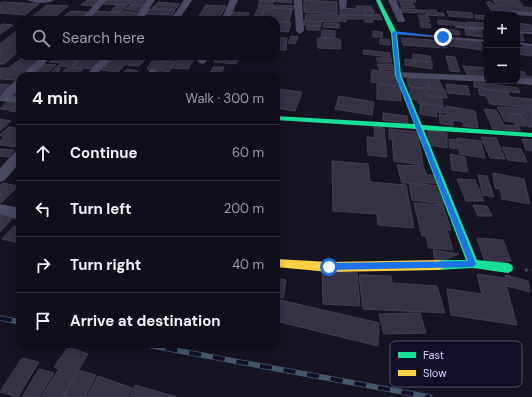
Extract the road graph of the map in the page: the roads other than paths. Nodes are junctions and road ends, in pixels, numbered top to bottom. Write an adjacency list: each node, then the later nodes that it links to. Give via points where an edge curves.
1 (31, 0): 2 (street)
2 (50, 0)
3 (103, 0): 12 (street)
4 (151, 0): 13 (street)
5 (188, 0): 14 (street)
6 (234, 0): 15 (street)
7 (298, 0): 19 (street)
8 (378, 0): 21 (street)
9 (392, 0): 16 (street)
10 (520, 13): 11 (street)
11 (532, 14)
12 (88, 16)
13 (141, 16)
14 (177, 16)
15 (227, 16)
16 (401, 20)
17 (457, 27): 18 (lane)
18 (484, 30)
19 (300, 31)
20 (520, 32): 22 (lane)
21 (394, 33): 23 (lane); 30 (street)
22 (532, 33)
23 (484, 41)
24 (520, 43): 25 (lane)
25 (532, 45)
26 (43, 60): 28 (street)
27 (105, 60): 29 (street)
28 (30, 72)
29 (94, 72)
30 (398, 76): 31 (street); 38 (street)
31 (484, 79)
32 (520, 81): 33 (street)
33 (532, 82)
34 (16, 86): 35 (street)
35 (1, 99): 36 (street)
36 (16, 100)
37 (280, 118): 38 (street)
38 (419, 127): 39 (street); 45 (street)
39 (532, 135)
40 (16, 159): 41 (street)
41 (0, 177)
42 (0, 209): 43 (street)
43 (16, 213)
44 (280, 263): 45 (street, via 329,267)
45 (473, 264): 46 (street)
46 (508, 268)

